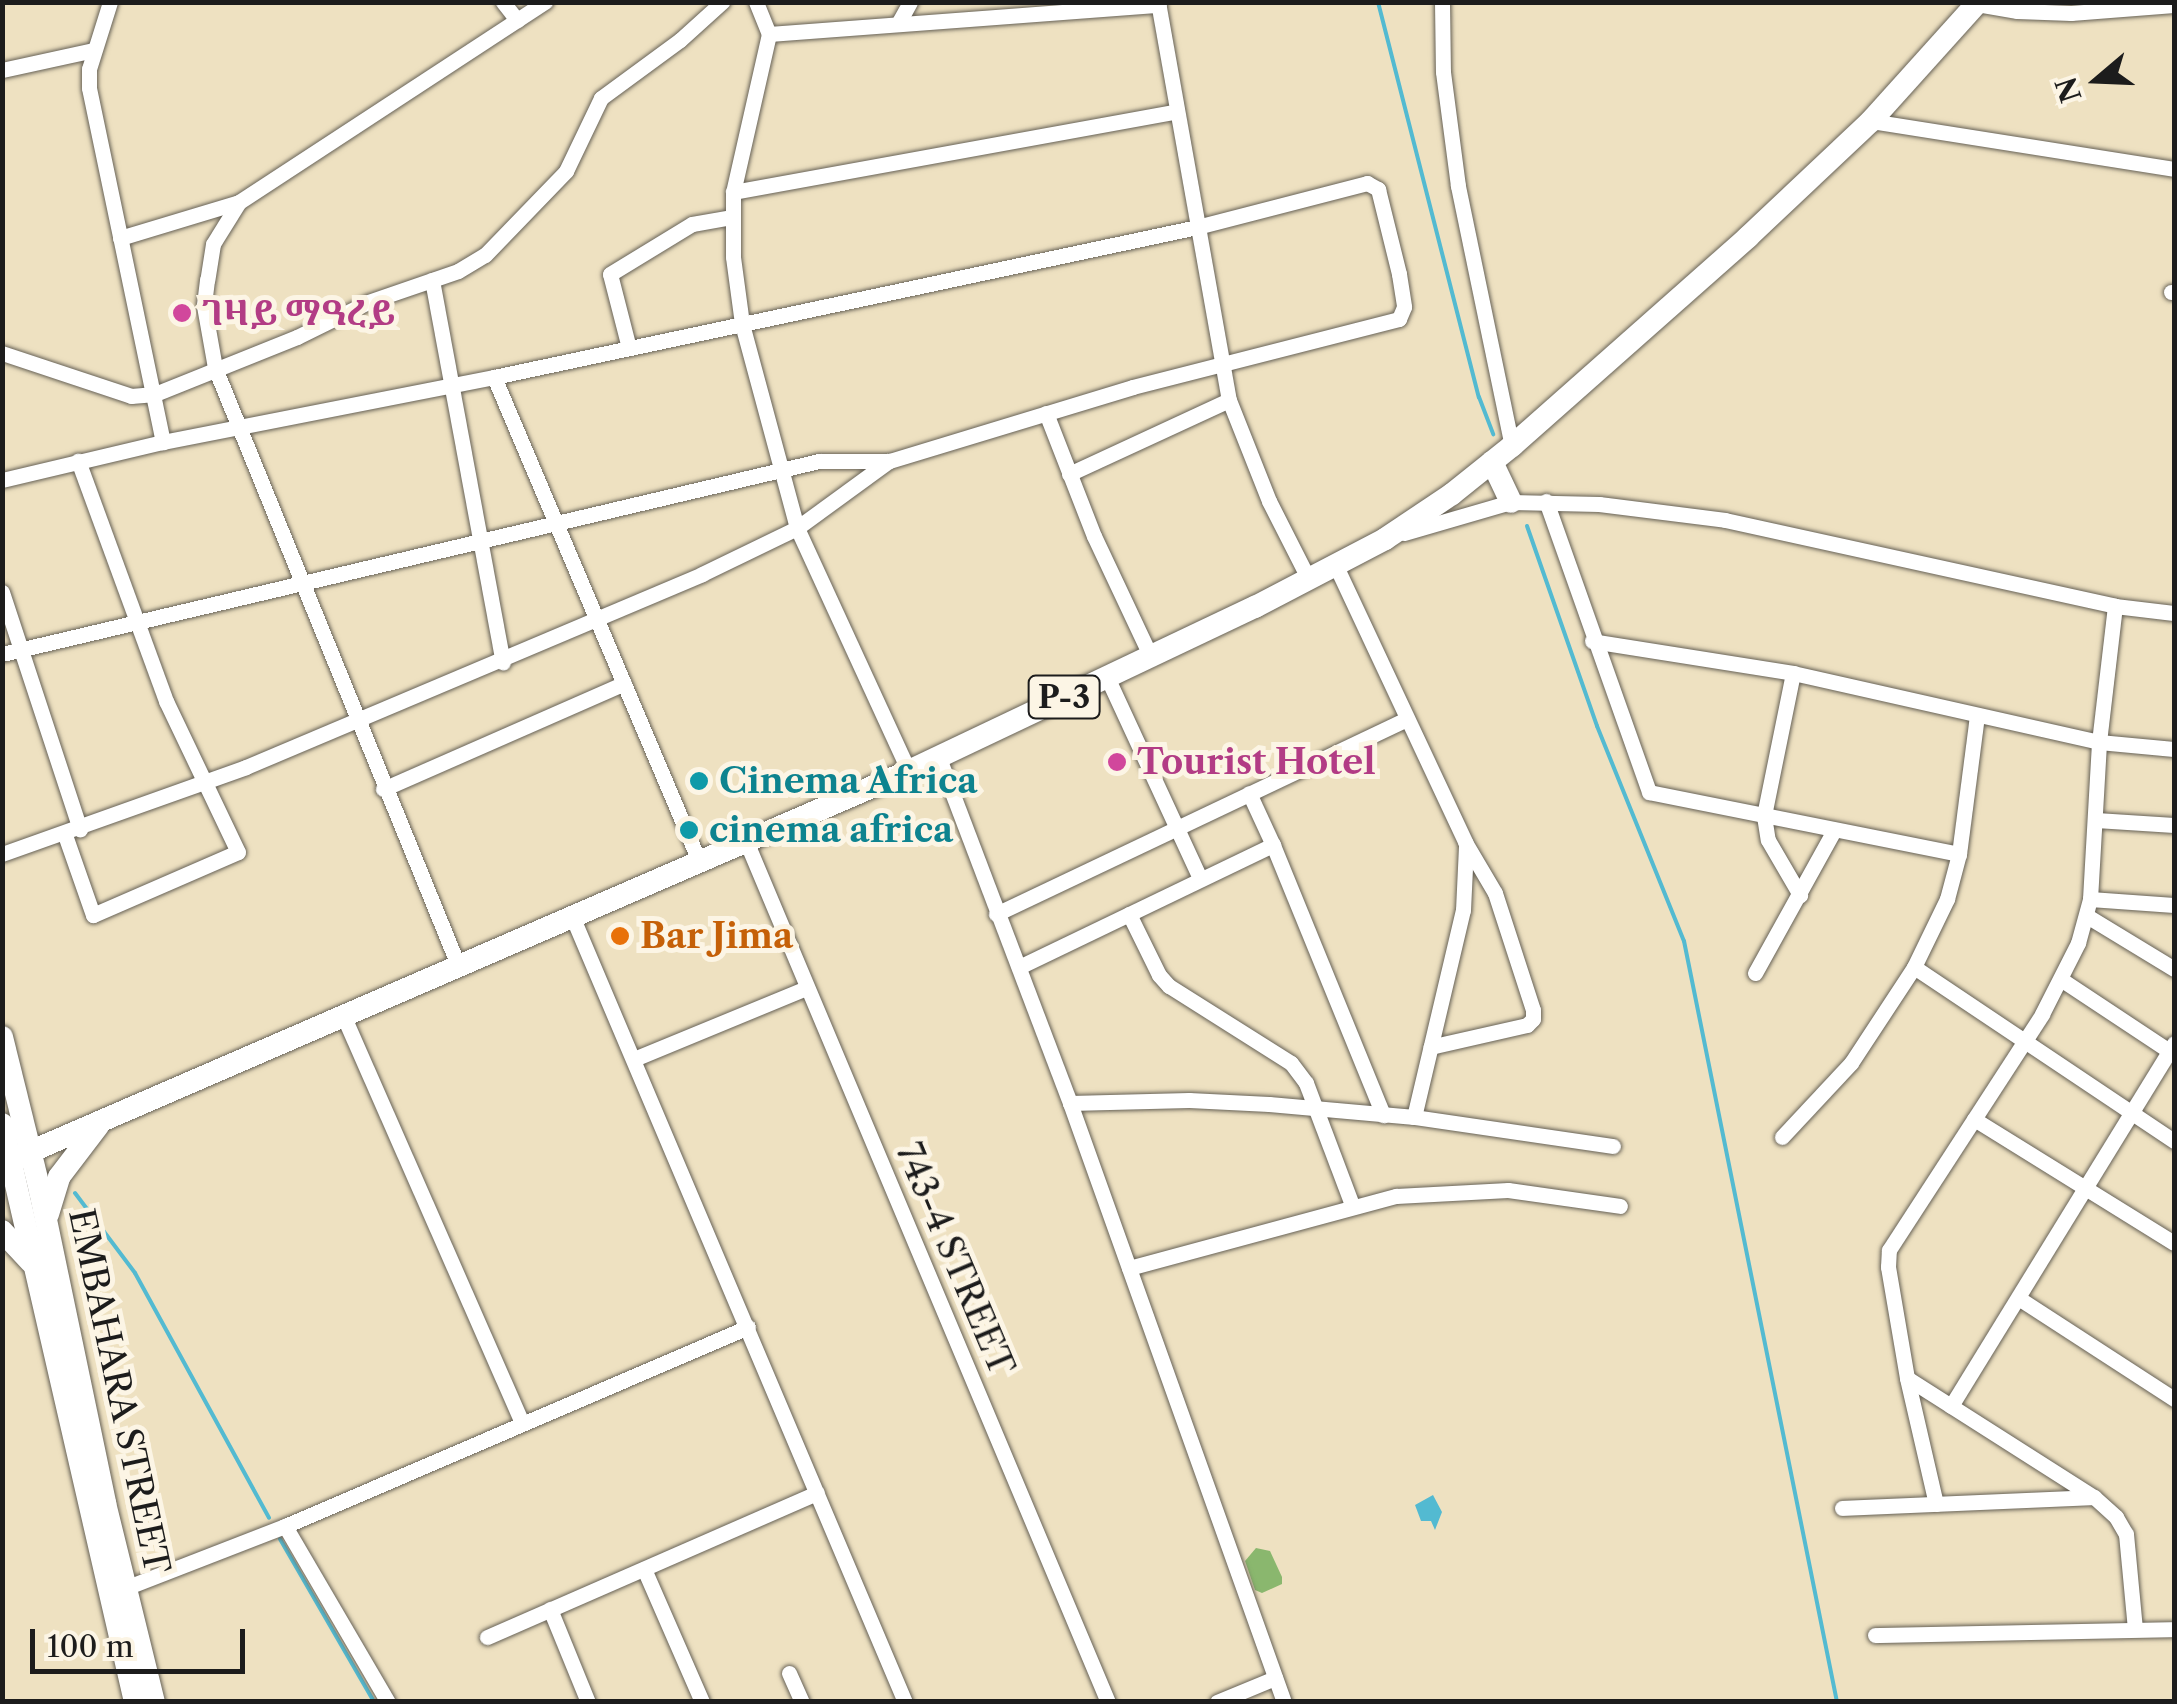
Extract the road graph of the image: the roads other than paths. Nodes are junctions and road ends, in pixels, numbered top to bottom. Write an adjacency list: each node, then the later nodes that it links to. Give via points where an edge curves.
1 (110, 2): 14 (street)
2 (503, 2): 11 (street)
3 (545, 2): 11 (street)
4 (722, 2): 24 (street, via 600,98 566,171 486,256)
5 (756, 2): 13 (street)
6 (910, 2): 12 (street)
7 (1442, 2): 37 (street, via 1443,72 1458,186)
8 (1158, 4): 12 (street); 16 (street)
9 (1974, 4): 10 (street, via 2090,13); 17 (main road, P-3)
10 (2174, 5)
11 (517, 20): 20 (street)
12 (899, 22): 13 (street)
13 (769, 34): 19 (street)
14 (94, 50): 15 (street); 23 (street, via 89,88)
15 (2, 70)
16 (1175, 112): 19 (street); 22 (street)
17 (1871, 120): 18 (street); 37 (main road, P-3)
18 (2174, 169)
19 (733, 192): 21 (street)
20 (239, 202): 23 (street); 29 (street, via 212,244 206,280)
21 (732, 217): 25 (street); 26 (street, via 692,224 610,274)
22 (1197, 228): 25 (street); 28 (street); 28 (street, via 1374,184 1400,274 1404,308 1398,319)
23 (120, 238): 32 (street)
24 (432, 280): 29 (street); 31 (street)
25 (742, 324): 26 (street); 41 (street)
26 (629, 348): 30 (street)
27 (2, 353): 32 (street, via 131,396)
28 (1222, 365): 33 (street); 34 (street)
29 (215, 368): 32 (street); 35 (street)
30 (494, 377): 31 (street); 46 (street)
31 (453, 385): 35 (street); 49 (street)
32 (155, 394): 36 (street)
33 (1228, 400): 42 (street); 51 (street)
34 (1046, 413): 39 (street); 42 (street)
35 (236, 427): 36 (street); 52 (street)
36 (163, 442): 38 (street)
37 (1512, 446): 40 (main road, P-3)
38 (78, 461): 43 (street); 57 (street)
39 (889, 461): 41 (street, via 819,461); 47 (street)
40 (1492, 462): 45 (main road); 48 (main road, P-3)
41 (779, 471): 46 (street); 47 (street)
42 (1069, 474): 61 (street)
43 (2, 480)
44 (1546, 501): 45 (street); 54 (street, via 1725,520); 58 (street)
45 (1511, 502): 48 (street)
46 (556, 520): 49 (street); 56 (street)
47 (797, 528): 56 (street); 72 (street)
48 (1386, 539): 50 (main road, P-3)
49 (481, 540): 52 (street); 62 (street)
50 (1336, 566): 51 (main road, P-3); 67 (street)
51 (1309, 580): 61 (main road, P-3)
52 (304, 581): 57 (street); 68 (street)
53 (2, 592): 59 (street)
54 (2115, 606): 55 (street); 69 (street)
55 (2174, 613)
56 (600, 620): 62 (street); 65 (street)
57 (136, 622): 59 (street); 73 (street)
58 (1592, 642): 63 (street); 76 (street, via 1649,792)
59 (23, 650): 60 (street); 80 (street)
60 (2, 654)
61 (1151, 657): 64 (main road, P-3)
62 (503, 662): 68 (street)
63 (1794, 672): 66 (street); 76 (street)
64 (1107, 677): 71 (main road, P-3); 79 (street)
65 (624, 683): 74 (street); 87 (street)
66 (1977, 715): 69 (street); 86 (street)
67 (1406, 719): 75 (street); 83 (street)
68 (354, 720): 73 (street); 74 (street)
69 (2098, 742): 70 (street); 77 (street)
70 (2174, 749)
71 (939, 758): 72 (main road, P-3); 92 (street)
72 (909, 772): 82 (main road, P-3)
73 (202, 784): 80 (street); 80 (street, via 238,852 98,915 88,911)
74 (383, 789): 96 (street)
75 (1249, 793): 79 (street); 84 (street)
76 (1764, 816): 81 (street); 89 (street, via 1768,840)
77 (2096, 820): 78 (street); 90 (street)
78 (2174, 825)
79 (1177, 827): 88 (street); 92 (street)
80 (72, 832): 85 (street)
81 (1833, 832): 86 (street); 89 (street)
82 (746, 841): 87 (main road, P-3); 102 (street, 743-4 STREET)
83 (1466, 842): 106 (street, via 1463,910); 106 (street, via 1505,916 1533,1018 1527,1025)
84 (1273, 845): 88 (street); 113 (street)
85 (2, 854)
86 (1958, 854): 98 (street, via 1948,899)
87 (700, 861): 94 (main road, P-3)
88 (1200, 878): 93 (street)
89 (1800, 895): 100 (street)
90 (2090, 898): 91 (street); 95 (street)
91 (2174, 905)
92 (996, 914): 97 (street)
93 (1130, 914): 97 (street); 111 (street, via 1169,986 1291,1063)
94 (572, 916): 96 (main road, P-3); 108 (street)
95 (2087, 916): 99 (street); 101 (street)
96 (458, 965): 103 (main road, P-3)
97 (1018, 967): 110 (street)
98 (1914, 967): 105 (street); 118 (street, via 1851,1062)
99 (2174, 969)
100 (1754, 973)
101 (2062, 980): 105 (street); 107 (street)
102 (806, 988): 108 (street); 157 (street, 743-4 STREET)
103 (342, 1015): 117 (main road, P-3); 135 (street)
104 (2, 1037): 109 (main road)
105 (2023, 1040): 112 (street); 115 (street)
106 (1430, 1048): 114 (street)
107 (2173, 1050): 112 (street)
108 (634, 1060): 131 (street)
109 (14, 1088): 117 (main road, via 38,1122); 121 (main road)
110 (1070, 1102): 111 (street, via 1189,1100); 129 (street)
111 (1319, 1109): 113 (street); 123 (street)
112 (2132, 1113): 119 (street); 122 (street)
113 (1383, 1115): 114 (street)
114 (1414, 1117): 120 (street)
115 (1974, 1119): 122 (street); 132 (street, via 1889,1250)
116 (2, 1124): 121 (main road)
117 (96, 1124): 121 (main road, P-3); 125 (main road, via 58,1177)
118 (1782, 1138)
119 (2174, 1140)
120 (1613, 1146)
121 (15, 1159): 125 (main road, EMBAHARA STREET); 128 (main road, EMBAHARA STREET)
122 (2086, 1189): 127 (street); 130 (street)
123 (1352, 1205): 124 (street, via 1480,1190); 129 (street)
124 (1620, 1206)
125 (46, 1222): 142 (main road, EMBAHARA STREET)
126 (2, 1231): 128 (main road)
127 (2174, 1243)
128 (35, 1267): 142 (main road, EMBAHARA STREET)
129 (1129, 1268): 149 (street)
130 (2020, 1299): 133 (street); 134 (street)
131 (748, 1327): 135 (street); 136 (street)
132 (1907, 1378): 134 (street); 138 (street)
133 (2174, 1399)
134 (1951, 1406): 137 (street)
135 (522, 1422): 140 (street)
136 (817, 1493): 141 (street); 156 (street)
137 (2094, 1497): 138 (street); 144 (street, via 2126,1534)
138 (1936, 1504): 139 (street)
139 (1842, 1508)
140 (284, 1526): 142 (street); 152 (street)
141 (644, 1568): 143 (street); 154 (street)
142 (117, 1592): 150 (main road, EMBAHARA STREET); 151 (main road, EMBAHARA STREET)
143 (550, 1609): 147 (street); 153 (street)
144 (2134, 1629): 145 (street); 146 (street)
145 (2174, 1629)
146 (1874, 1634)
147 (487, 1638)
148 (789, 1673): 155 (street)
149 (1275, 1678): 158 (street); 159 (street)
150 (135, 1702)
151 (154, 1702)
152 (388, 1702)
153 (588, 1702)
154 (702, 1702)
155 (802, 1702)
156 (905, 1702)
157 (1108, 1702)
158 (1217, 1702)
159 (1284, 1702)

